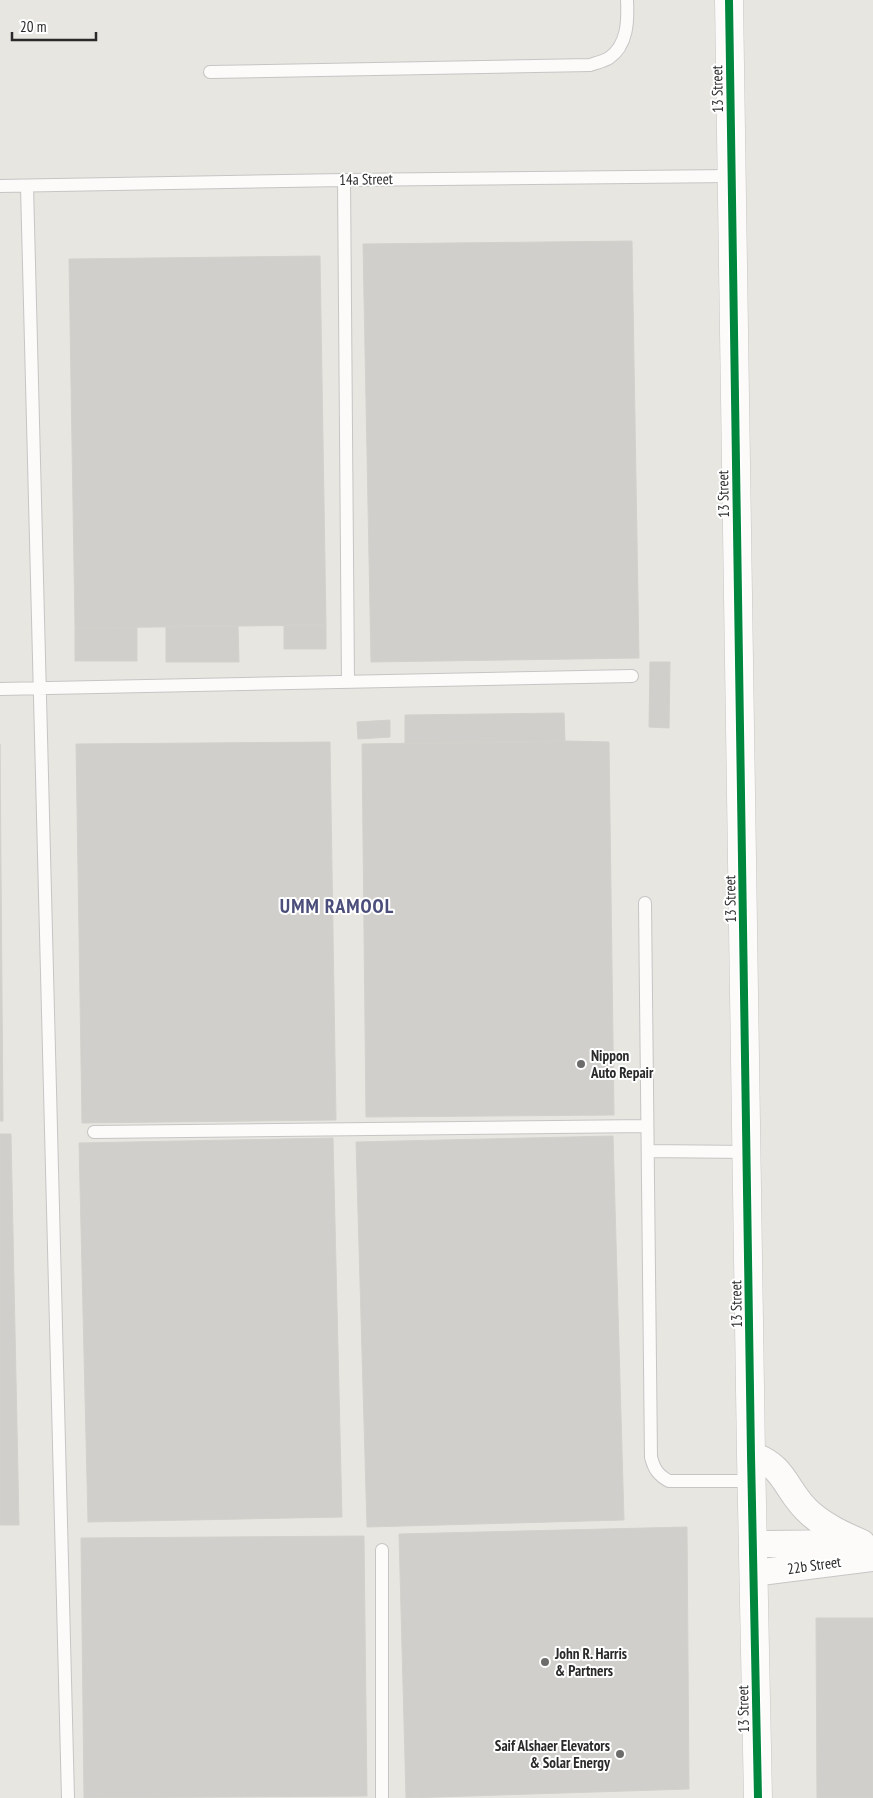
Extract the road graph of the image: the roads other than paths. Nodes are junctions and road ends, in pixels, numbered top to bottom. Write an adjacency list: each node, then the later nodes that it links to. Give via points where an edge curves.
1 (627, 0): 3 (lane, via 628,23 623,43 609,58 590,65)
2 (729, 0): 4 (street, 13 Street)
3 (210, 72)
4 (731, 176): 5 (lane, 14a Street); 16 (street, 13 Street)
5 (344, 180): 7 (lane, 14a Street); 9 (lane)
6 (0, 186): 7 (lane, 14a Street)
7 (27, 186): 10 (lane)
8 (632, 676): 9 (lane)
9 (348, 682): 10 (lane)
10 (40, 688): 11 (lane); 22 (lane)
11 (0, 689)
12 (645, 903): 13 (lane)
13 (648, 1126): 14 (lane); 15 (lane)
14 (94, 1132)
15 (648, 1150): 16 (lane); 17 (lane, via 651,1457 654,1468 669,1481)
16 (748, 1152): 17 (street, 13 Street)
17 (752, 1468): 18 (street, 13 Street); 19 (street, via 768,1462 811,1515)
18 (753, 1544): 19 (street); 21 (street, 13 Street)
19 (869, 1548): 21 (street, 22b Street)
20 (382, 1550): 23 (lane)
21 (754, 1573): 24 (street, 13 Street)
22 (68, 1798)
23 (382, 1798)
24 (758, 1798)

